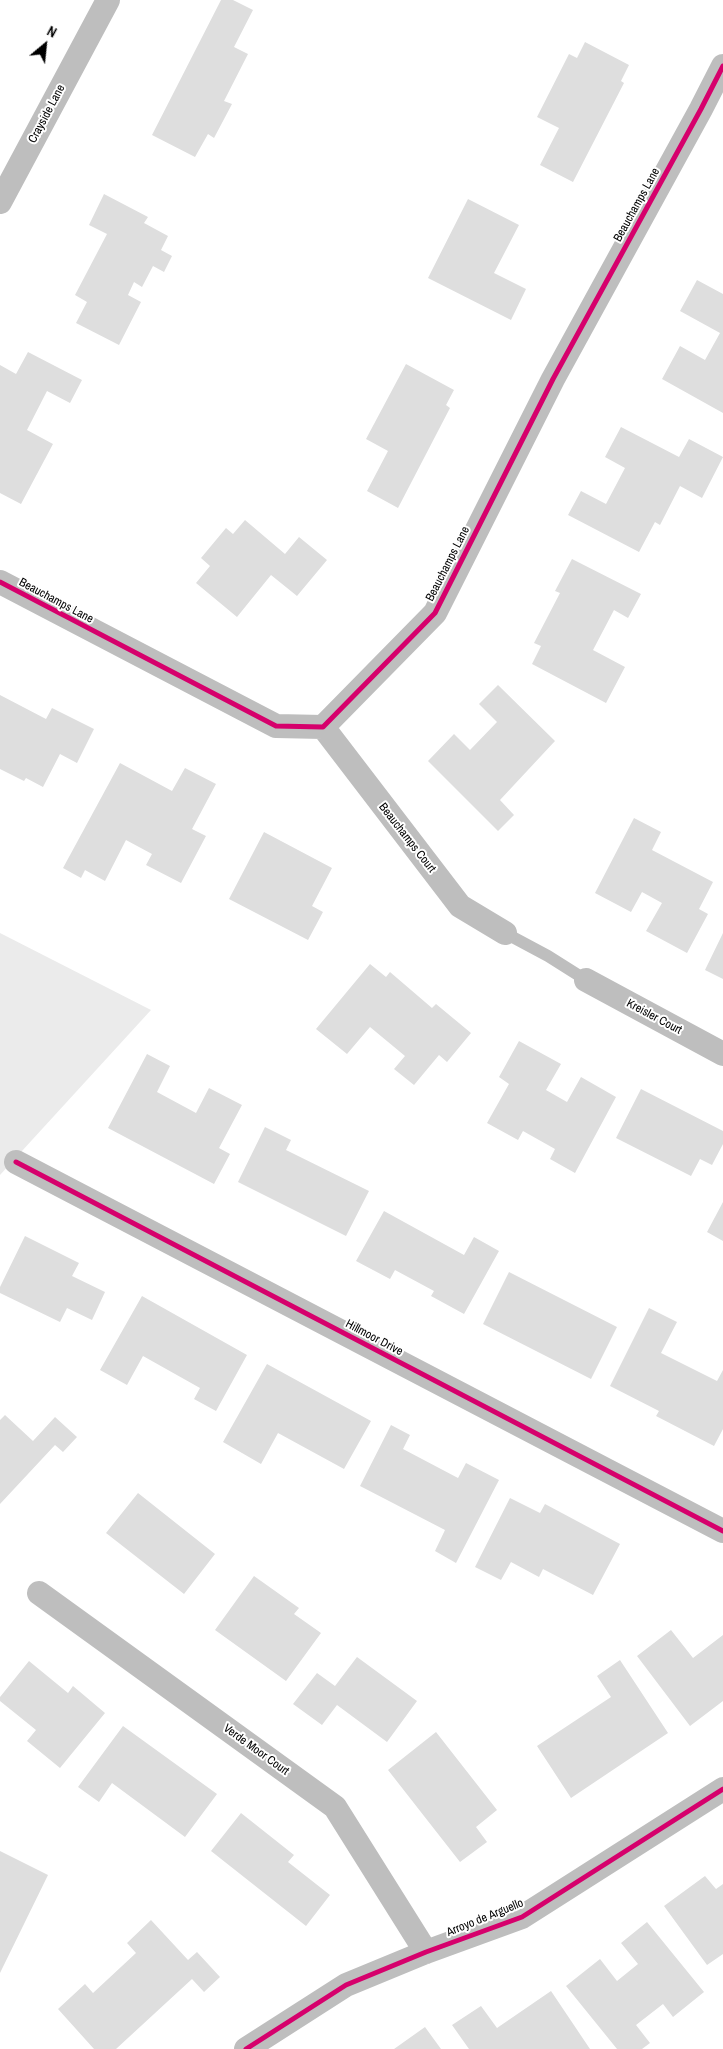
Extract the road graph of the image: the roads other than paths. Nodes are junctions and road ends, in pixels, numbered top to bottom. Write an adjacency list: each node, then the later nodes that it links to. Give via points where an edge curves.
1 (108, 0): 3 (street, Crayside Lane)
2 (723, 66): 5 (street, Beauchamps Lane, via 553,379 435,613)
3 (0, 202)
4 (0, 582): 5 (street, Beauchamps Lane, via 276,726)
5 (323, 727): 6 (street, Beauchamps Court, via 460,906)
6 (505, 933): 7 (lane)
7 (586, 980): 8 (street, Kreisler Court)
8 (723, 1054)
9 (16, 1162): 10 (street, Hillmoor Drive)
10 (723, 1532)
11 (40, 1593): 13 (street, Verde Moor Court, via 335,1807)
12 (723, 1789): 13 (street, Arroyo de Arguello, via 522,1917)
13 (426, 1952): 14 (street, Arroyo de Arguello, via 346,1985)
14 (246, 2049)

